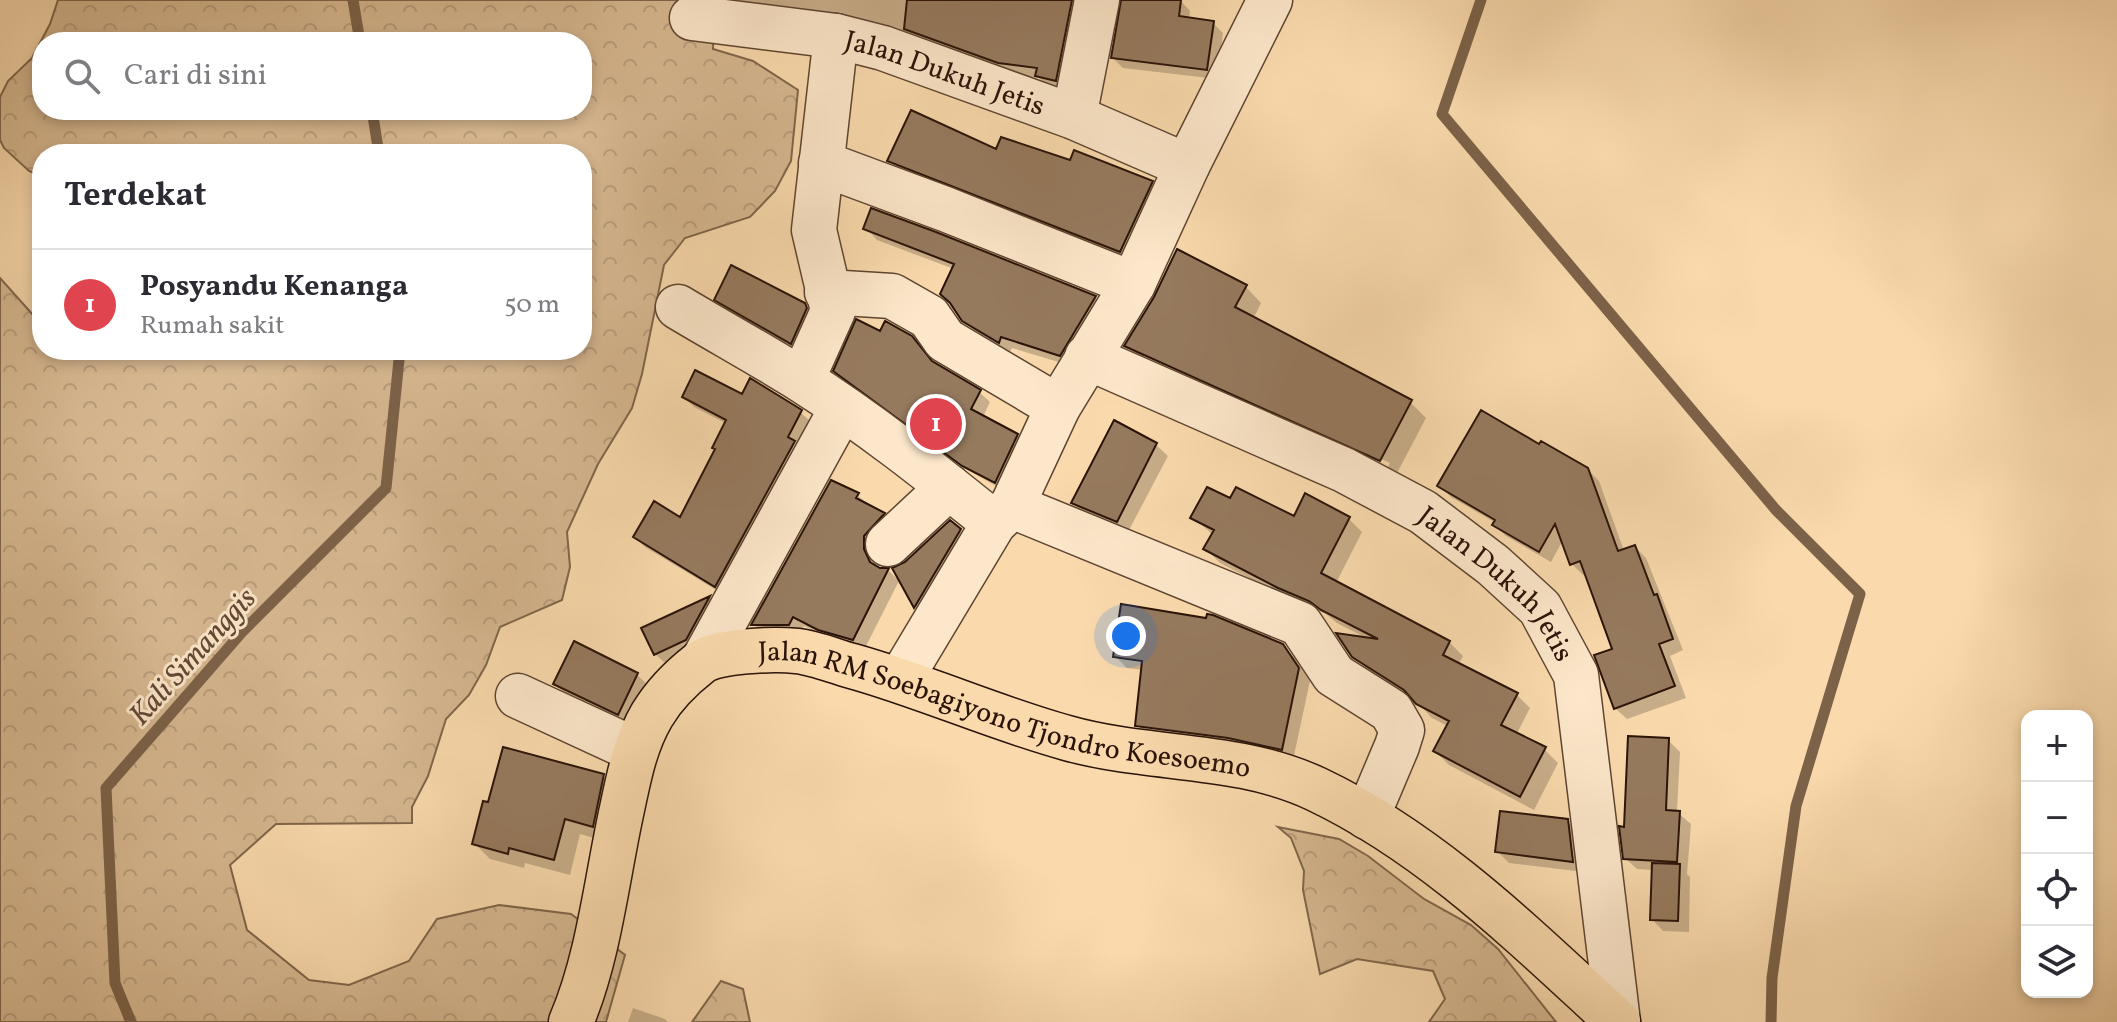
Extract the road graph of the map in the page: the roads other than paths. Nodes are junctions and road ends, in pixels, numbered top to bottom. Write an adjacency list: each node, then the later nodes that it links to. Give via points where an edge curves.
1 (1097, 0): 5 (street)
2 (1270, 0): 7 (street)
3 (692, 18): 4 (street, Jalan Dukuh Jetis)
4 (836, 36): 5 (street, Jalan Dukuh Jetis); 6 (street)
5 (1074, 117): 7 (street, Jalan Dukuh Jetis)
6 (821, 163): 8 (street); 9 (street, via 814,230)
7 (1187, 166): 8 (street)
8 (1133, 284): 11 (street)
9 (827, 292): 12 (street, via 833,311); 13 (street, via 892,296 929,317 945,340)
10 (678, 307): 12 (street)
11 (1087, 357): 13 (street); 24 (street, Jalan Dukuh Jetis, via 1344,470 1423,512 1540,608 1576,675)
12 (802, 380): 14 (street)
13 (1058, 407): 16 (street)
14 (842, 408): 15 (street); 18 (street)
15 (949, 487): 16 (street); 17 (street)
16 (1003, 514): 19 (street); 22 (street, via 1300,624 1334,675 1391,711 1402,730)
17 (888, 544)
18 (704, 659): 19 (main road, Jalan RM Soebagiyono Tjondro Koesoemo, via 799,651); 21 (main road, via 652,714)
19 (900, 680): 22 (main road, Jalan RM Soebagiyono Tjondro Koesoemo, via 1067,738 1257,770 1314,788)
20 (518, 696): 21 (street)
21 (635, 750): 23 (main road, via 594,944)
22 (1367, 817): 24 (main road, Jalan RM Soebagiyono Tjondro Koesoemo, via 1454,875)
23 (571, 1022)
24 (1618, 1022)

